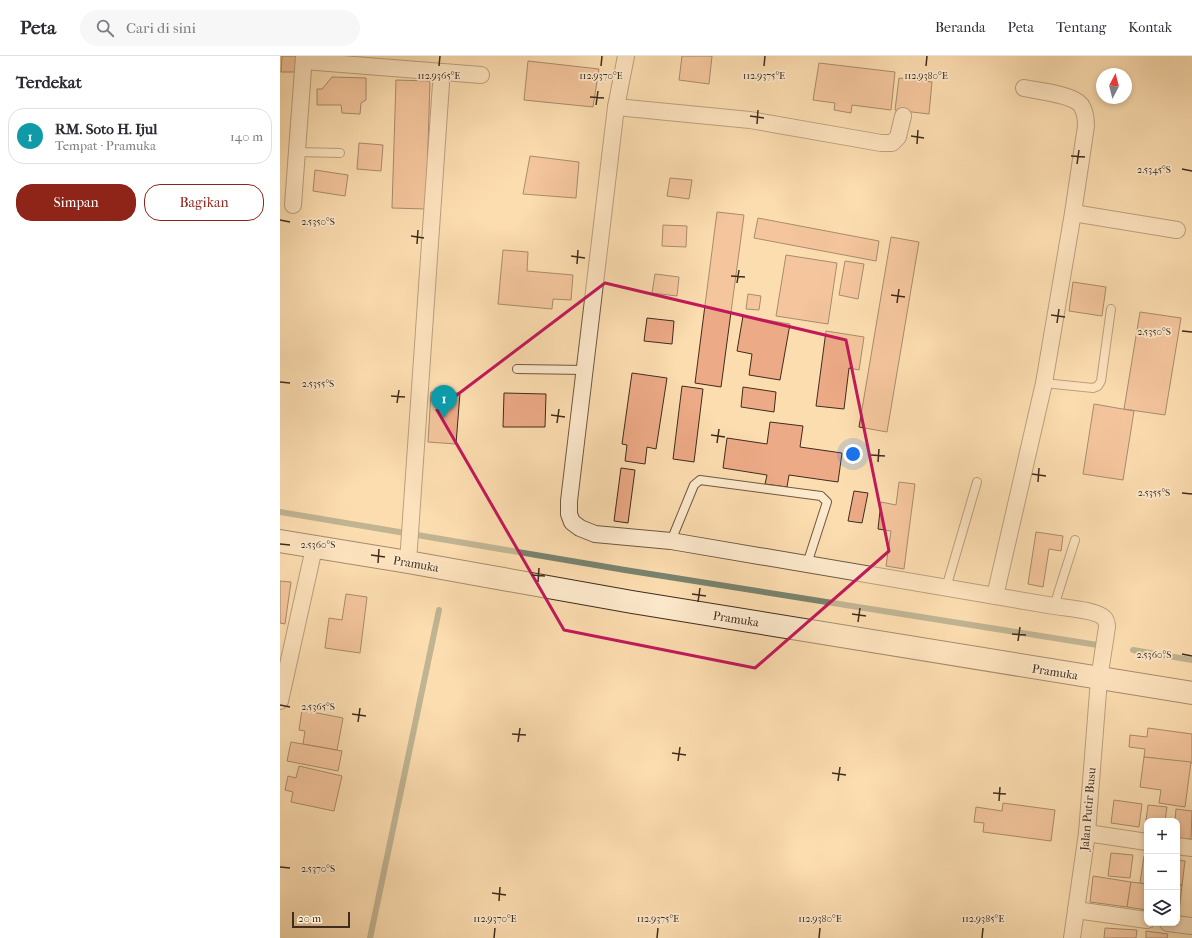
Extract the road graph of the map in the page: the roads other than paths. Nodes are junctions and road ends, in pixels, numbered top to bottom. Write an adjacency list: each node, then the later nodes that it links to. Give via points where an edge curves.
1 (626, 56): 6 (street)
2 (304, 58): 3 (street); 8 (street)
3 (481, 75)
4 (442, 84): 22 (street)
5 (1024, 88): 11 (street, via 1076,100 1085,115 1086,126)
6 (616, 107): 7 (street, via 750,120 881,143 892,143 898,137); 15 (street)
7 (903, 116)
8 (297, 152): 9 (lane); 10 (street)
9 (340, 153)
10 (293, 205)
11 (1073, 213): 12 (street); 16 (street)
12 (1177, 230)
13 (1111, 309): 16 (lane, via 1101,381 1098,386 1093,388)
14 (517, 369): 15 (lane)
15 (585, 370): 20 (street, via 569,502 572,522 595,534)
16 (1044, 383): 25 (street)
17 (977, 482): 24 (lane)
18 (1075, 540): 26 (lane)
19 (280, 541): 21 (street, Pramuka)
20 (671, 541): 23 (street); 23 (lane, via 694,484 700,480 821,496 827,502)
21 (314, 548): 22 (street, Pramuka); 29 (street)
22 (408, 562): 27 (street, Pramuka, via 632,602)
23 (807, 564): 24 (street)
24 (946, 588): 25 (street)
25 (995, 596): 26 (street)
26 (1054, 606): 27 (street, Jalan Putir Busu, via 1093,612 1105,619 1107,627)
27 (1099, 679): 28 (street, Pramuka); 30 (street, Jalan Putir Busu)
28 (1192, 693)
29 (280, 701)
30 (1087, 834): 31 (street); 34 (street, Jalan Putir Busu)
31 (1144, 842)
32 (1180, 846): 33 (street)
33 (1192, 848)
34 (1076, 910): 35 (street); 38 (street, Jalan Putir Busu)
35 (1144, 920)
36 (1180, 924): 37 (street)
37 (1192, 926)
38 (1072, 938)

